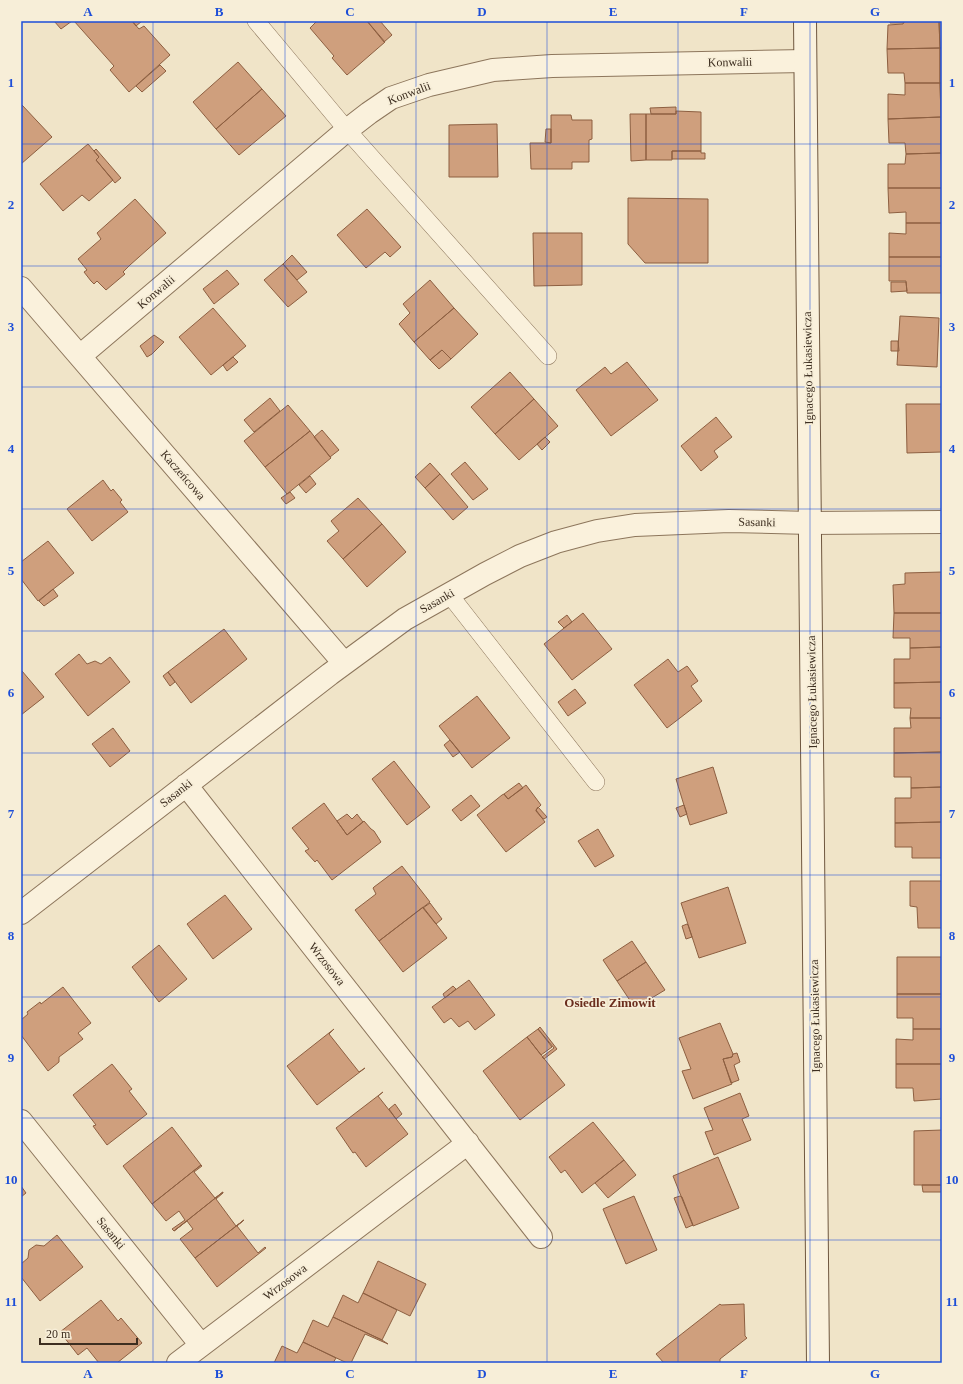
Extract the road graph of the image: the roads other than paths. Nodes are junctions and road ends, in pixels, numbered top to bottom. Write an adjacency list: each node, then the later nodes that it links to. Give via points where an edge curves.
1 (256, 21): 4 (lane)
2 (805, 21): 3 (street, Ignacego Łukasiewicza)
3 (805, 61): 4 (street, Konwalii, via 552,66 493,70 429,85 391,98); 9 (street, Ignacego Łukasiewicza)
4 (347, 130): 6 (street, Konwalii); 7 (lane)
5 (21, 288): 6 (street, Kaczeńcowa)
6 (80, 356): 11 (street, Kaczeńcowa)
7 (548, 356)
8 (942, 522): 9 (street, Sasanki)
9 (810, 523): 10 (street, Sasanki, via 669,522 635,524 597,531 556,542 520,556); 20 (street, Ignacego Łukasiewicza)
10 (449, 594): 11 (street, Sasanki, via 406,619); 12 (lane)
11 (344, 663): 13 (street, Sasanki)
12 (596, 782)
13 (186, 785): 14 (street, Sasanki); 16 (street, Wrzosowa)
14 (21, 914)
15 (21, 1121): 18 (street, Sasanki)
16 (468, 1143): 17 (street, Wrzosowa); 18 (street, Wrzosowa)
17 (541, 1237)
18 (201, 1345): 19 (street, Wrzosowa)
19 (178, 1363)
20 (818, 1363)

